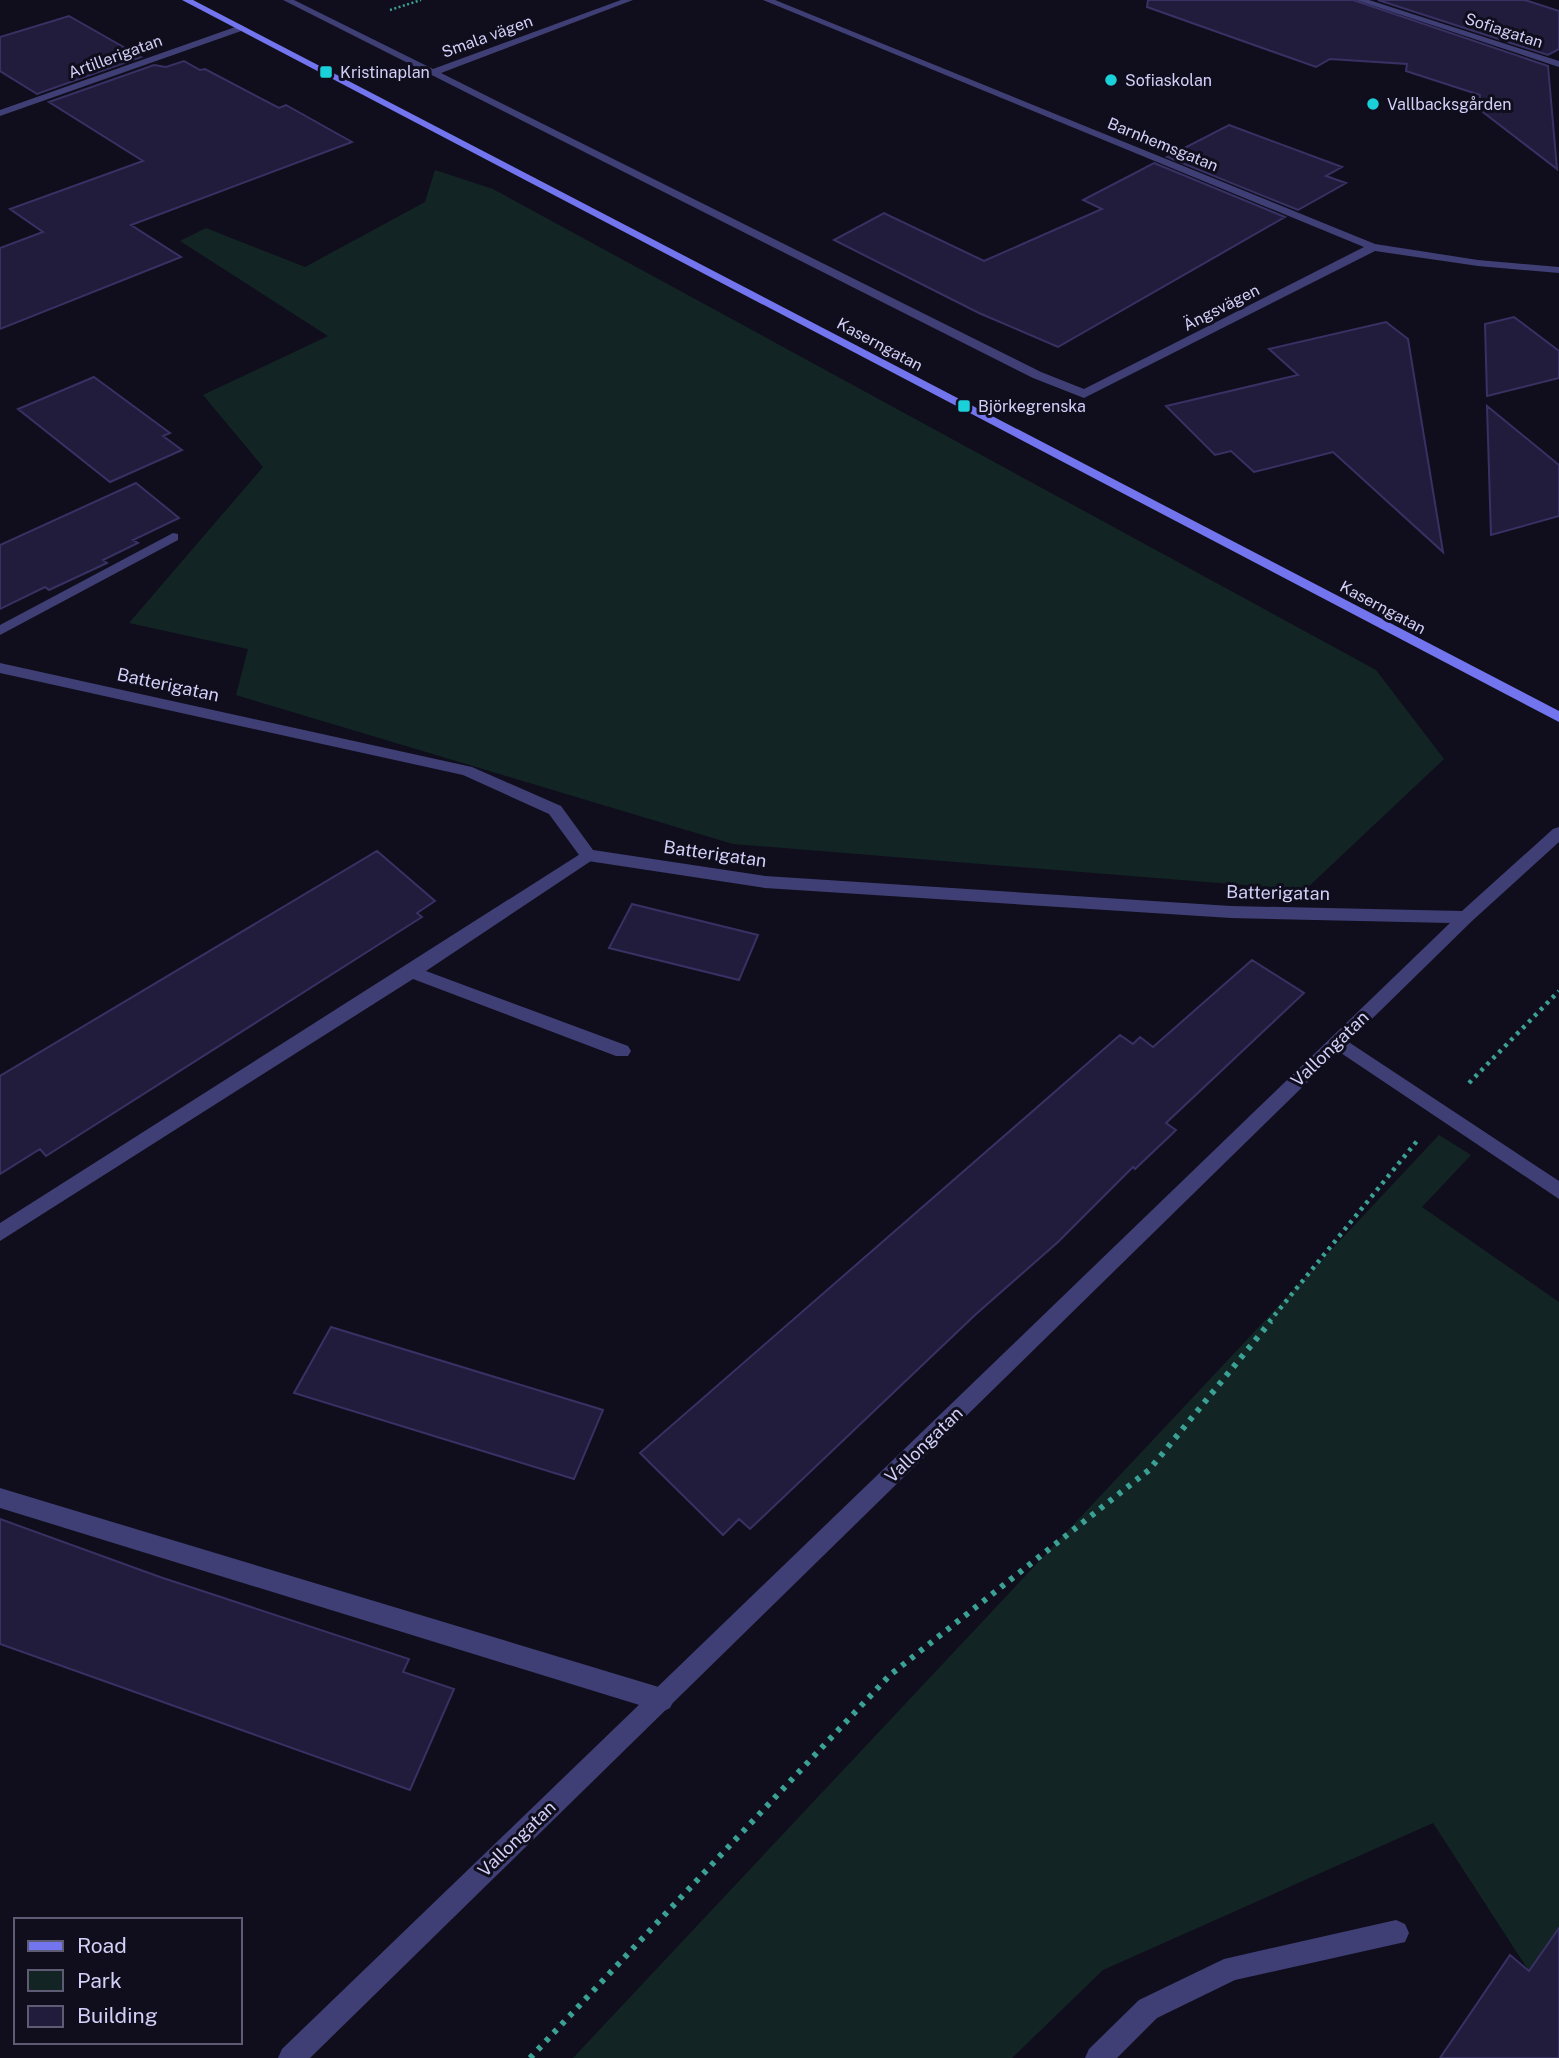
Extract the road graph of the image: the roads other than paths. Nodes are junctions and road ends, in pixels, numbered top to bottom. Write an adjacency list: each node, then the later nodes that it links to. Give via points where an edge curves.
1 (186, 0): 6 (main road, Kaserngatan)
2 (287, 0): 8 (street)
3 (629, 0): 8 (street, Smala vägen)
4 (767, 0): 10 (street, Barnhemsgatan)
5 (1360, 0): 7 (street, Sofiagatan)
6 (241, 28): 9 (street, Artillerigatan); 15 (main road, Kaserngatan)
7 (1559, 64)
8 (435, 72): 10 (street, Ängsvägen, via 1037,375 1084,394)
9 (0, 113)
10 (1373, 247): 11 (street, Barnhemsgatan)
11 (1559, 270)
12 (173, 537): 13 (street)
13 (0, 631)
14 (0, 668): 17 (street, Batterigatan, via 467,771 555,810)
15 (1559, 717)
16 (1559, 833): 18 (street, Vallongatan)
17 (588, 855): 18 (street, Batterigatan, via 765,882 1231,912); 19 (street)
18 (1466, 917): 20 (street, Vallongatan)
19 (411, 972): 21 (street); 23 (street)
20 (1338, 1042): 22 (street); 25 (street, Vallongatan)
21 (622, 1051)
22 (1559, 1191)
23 (0, 1233)
24 (0, 1498): 25 (street)
25 (662, 1700): 27 (street, Vallongatan)
26 (1396, 1933): 28 (street, via 1233,1968 1148,2009)
27 (291, 2058)
28 (1098, 2058)

